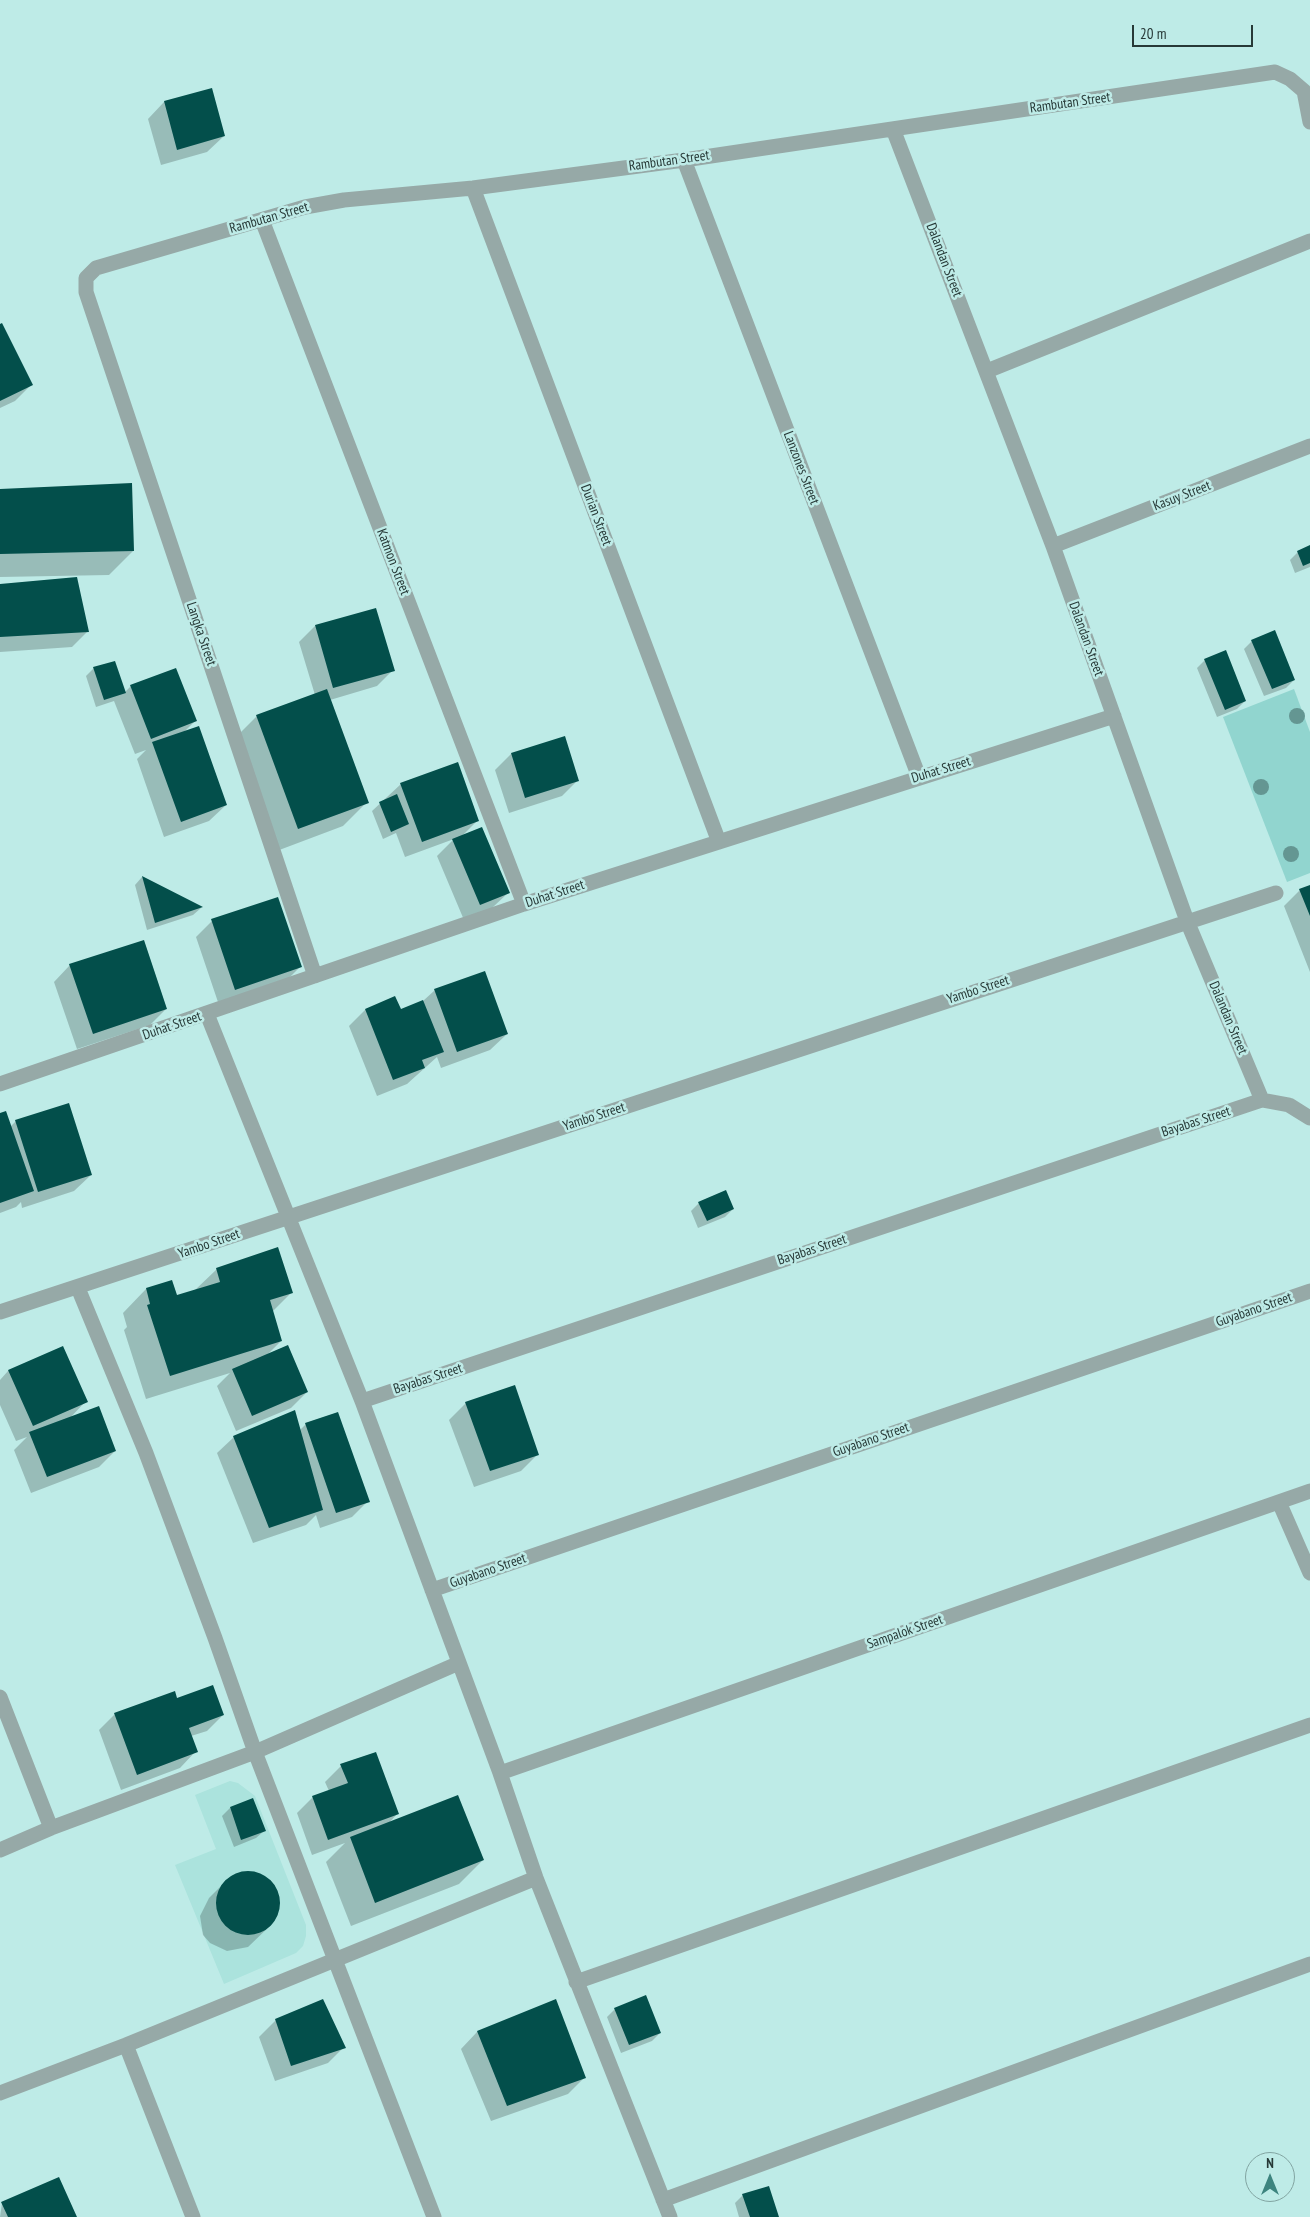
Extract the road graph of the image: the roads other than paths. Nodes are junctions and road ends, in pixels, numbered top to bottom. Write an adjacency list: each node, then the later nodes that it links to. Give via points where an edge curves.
1 (1310, 122): 2 (street, Rambutan Street, via 1304,91 1275,72)
2 (893, 129): 3 (street, Rambutan Street); 8 (street, Dalandan Street)
3 (684, 160): 4 (street, Rambutan Street); 12 (street, Lanzones Street)
4 (473, 188): 5 (street, Rambutan Street, via 344,200); 13 (street, Durian Street)
5 (262, 220): 7 (street, Rambutan Street, via 96,268 86,278); 15 (street, Katmon Street)
6 (1310, 241): 8 (street)
7 (86, 292): 17 (street, Langka Street)
8 (987, 371): 10 (street, Dalandan Street)
9 (1310, 446): 10 (street, Kasuy Street)
10 (1053, 546): 11 (street, Dalandan Street)
11 (1114, 716): 12 (street, Duhat Street); 16 (street, Dalandan Street)
12 (919, 777): 13 (street, Duhat Street)
13 (719, 842): 15 (street, Duhat Street)
14 (1276, 893): 16 (street, Yambo Street)
15 (524, 904): 17 (street, Duhat Street)
16 (1187, 921): 20 (street, Dalandan Street); 22 (street, Yambo Street)
17 (316, 976): 18 (street, Duhat Street)
18 (207, 1014): 19 (street, Duhat Street); 22 (street)
19 (0, 1084)
20 (1262, 1100): 21 (street, via 1289,1105); 26 (street, Bayabas Street)
21 (1310, 1118)
22 (287, 1218): 23 (street, Yambo Street); 26 (street)
23 (78, 1288): 25 (street, Yambo Street); 34 (street, via 146,1453)
24 (1310, 1291): 30 (street, Guyabano Street)
25 (0, 1312)
26 (362, 1401): 30 (street)
27 (1310, 1491): 28 (street, Sampalok Street)
28 (1279, 1502): 29 (street); 35 (street, Sampalok Street)
29 (1310, 1573)
30 (432, 1590): 31 (street)
31 (459, 1663): 34 (street); 35 (street)
32 (0, 1697): 36 (street)
33 (1310, 1725): 41 (street)
34 (254, 1752): 36 (street); 39 (street)
35 (500, 1773): 38 (street)
36 (52, 1828): 37 (street)
37 (0, 1850)
38 (536, 1878): 39 (street); 41 (street)
39 (336, 1959): 42 (street); 46 (street)
40 (1310, 1964): 44 (street)
41 (576, 1982): 44 (street)
42 (126, 2045): 43 (street); 45 (street)
43 (0, 2093)
44 (663, 2200): 47 (street)
45 (193, 2217)
46 (434, 2217)
47 (670, 2217)

